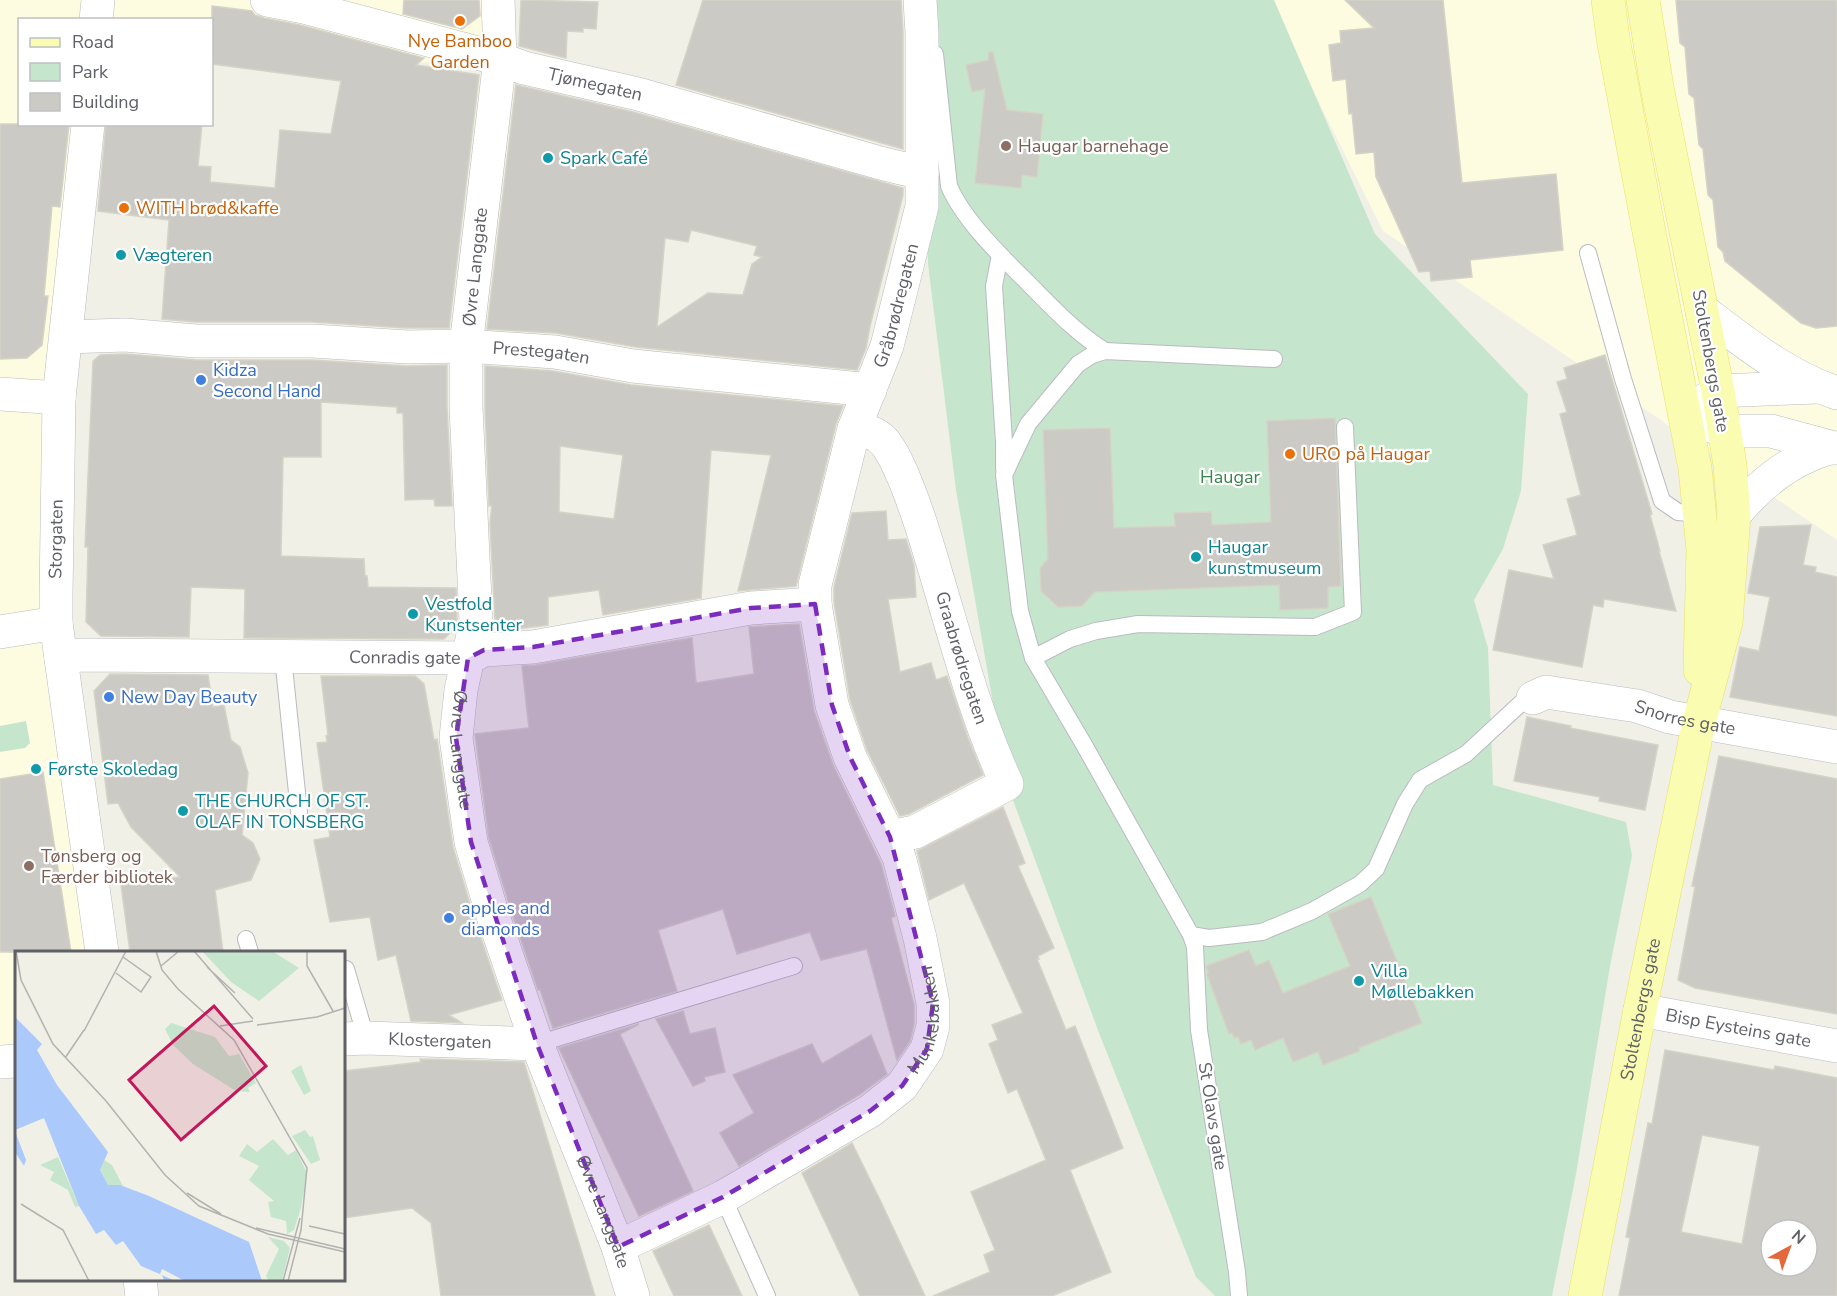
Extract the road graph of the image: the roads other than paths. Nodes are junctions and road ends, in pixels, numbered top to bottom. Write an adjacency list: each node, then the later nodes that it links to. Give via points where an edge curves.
1 (98, 0): 7 (street)
2 (267, 0): 9 (street, Tjømegaten)
3 (498, 0): 9 (street, Øvre Langgate)
4 (920, 0): 8 (street, Gråbrødregaten)
5 (1608, 0): 24 (main road, Stoltenbergs gate, via 1647,226)
6 (1643, 0): 14 (main road, Stoltenbergs gate)
7 (96, 18)
8 (922, 33): 11 (street, Gråbrødregaten); 13 (lane, via 937,58 949,186 956,202)
9 (500, 59): 11 (street, Tjømegaten); 16 (street, Øvre Langgate)
10 (88, 126): 15 (street, Storgaten)
11 (922, 173): 19 (street, Gråbrødregaten, via 922,206 887,346)
12 (1588, 253): 30 (lane, via 1662,501 1678,512)
13 (1000, 255): 17 (lane, via 1083,336); 29 (lane, St Olavs gate, via 994,286)
14 (1702, 310): 20 (street, via 1757,351); 21 (main road, Stoltenbergs gate)
15 (66, 337): 16 (street, Prestegaten, via 124,335 196,341 313,340 407,347); 23 (street, Storgaten)
16 (466, 346): 19 (street, Prestegaten, via 555,352 633,366); 37 (street, Øvre Langgate, via 476,621)
17 (1105, 351): 18 (lane); 29 (lane, via 1078,364 1028,424)
18 (1274, 359)
19 (870, 390): 26 (street, Gråbrødregaten)
20 (1828, 390): 21 (street)
21 (1718, 391): 24 (street); 27 (main road, Stoltenbergs gate)
22 (0, 394): 23 (street)
23 (59, 398): 33 (street, Storgaten)
24 (1686, 414): 27 (street); 30 (main road, Stoltenbergs gate)
25 (1345, 427): 38 (lane, via 1353,612 1315,627 1137,624 1070,639)
26 (854, 429): 32 (street, Gråbrødregaten, via 815,585); 43 (street, Graabrødregaten, via 878,436 894,455 915,504 965,672 1007,784 915,832)
27 (1723, 431): 28 (street, via 1772,431); 31 (main road, Stoltenbergs gate)
28 (1833, 447): 31 (street, via 1798,460 1772,476)
29 (1004, 475): 38 (lane, St Olavs gate, via 1020,611)
30 (1700, 514): 40 (main road, Stoltenbergs gate, via 1703,550)
31 (1734, 515): 40 (main road, Stoltenbergs gate, via 1726,622)
32 (815, 604): 37 (street, Conradis gate, via 751,608 533,647 484,650); 43 (street, Munkebakken, via 831,705 850,757)
33 (56, 623): 34 (street); 36 (street, Storgaten)
34 (0, 632)
35 (282, 657): 36 (street, Conradis gate); 37 (street, Conradis gate); 42 (lane)
36 (62, 658): 45 (street, Storgaten)
37 (468, 658): 50 (street, Øvre Langgate, via 456,738 471,842)
38 (1033, 658): 44 (lane, St Olavs gate)
39 (1533, 698): 40 (street, Snorres gate, via 1546,692 1637,706); 44 (lane, via 1520,704 1466,754 1420,780 1376,869 1360,884 1312,911 1262,932 1209,938)
40 (1699, 722): 41 (street, Snorres gate); 48 (main road, Stoltenbergs gate)
41 (1837, 747)
42 (299, 812)
43 (890, 837): 54 (street, Munkebakken, via 905,880 933,1003 927,1049 902,1086 870,1111)
44 (1191, 935): 60 (lane, St Olavs gate, via 1199,1030)
45 (102, 951)
46 (794, 966): 50 (lane)
47 (346, 969): 49 (lane)
48 (1640, 1010): 51 (street, Bisp Eysteins gate); 61 (main road, Stoltenbergs gate)
49 (355, 1039): 50 (street, Klostergaten)
50 (537, 1044): 55 (street, Øvre Langgate)
51 (1837, 1046)
52 (15, 1061): 53 (street)
53 (0, 1062)
54 (723, 1197): 55 (street, Munkebakken); 59 (lane)
55 (618, 1246): 58 (street, Øvre Langgate)
56 (140, 1281): 57 (street)
57 (142, 1296)
58 (633, 1296)
59 (767, 1296)
60 (1239, 1296)
61 (1585, 1296)

